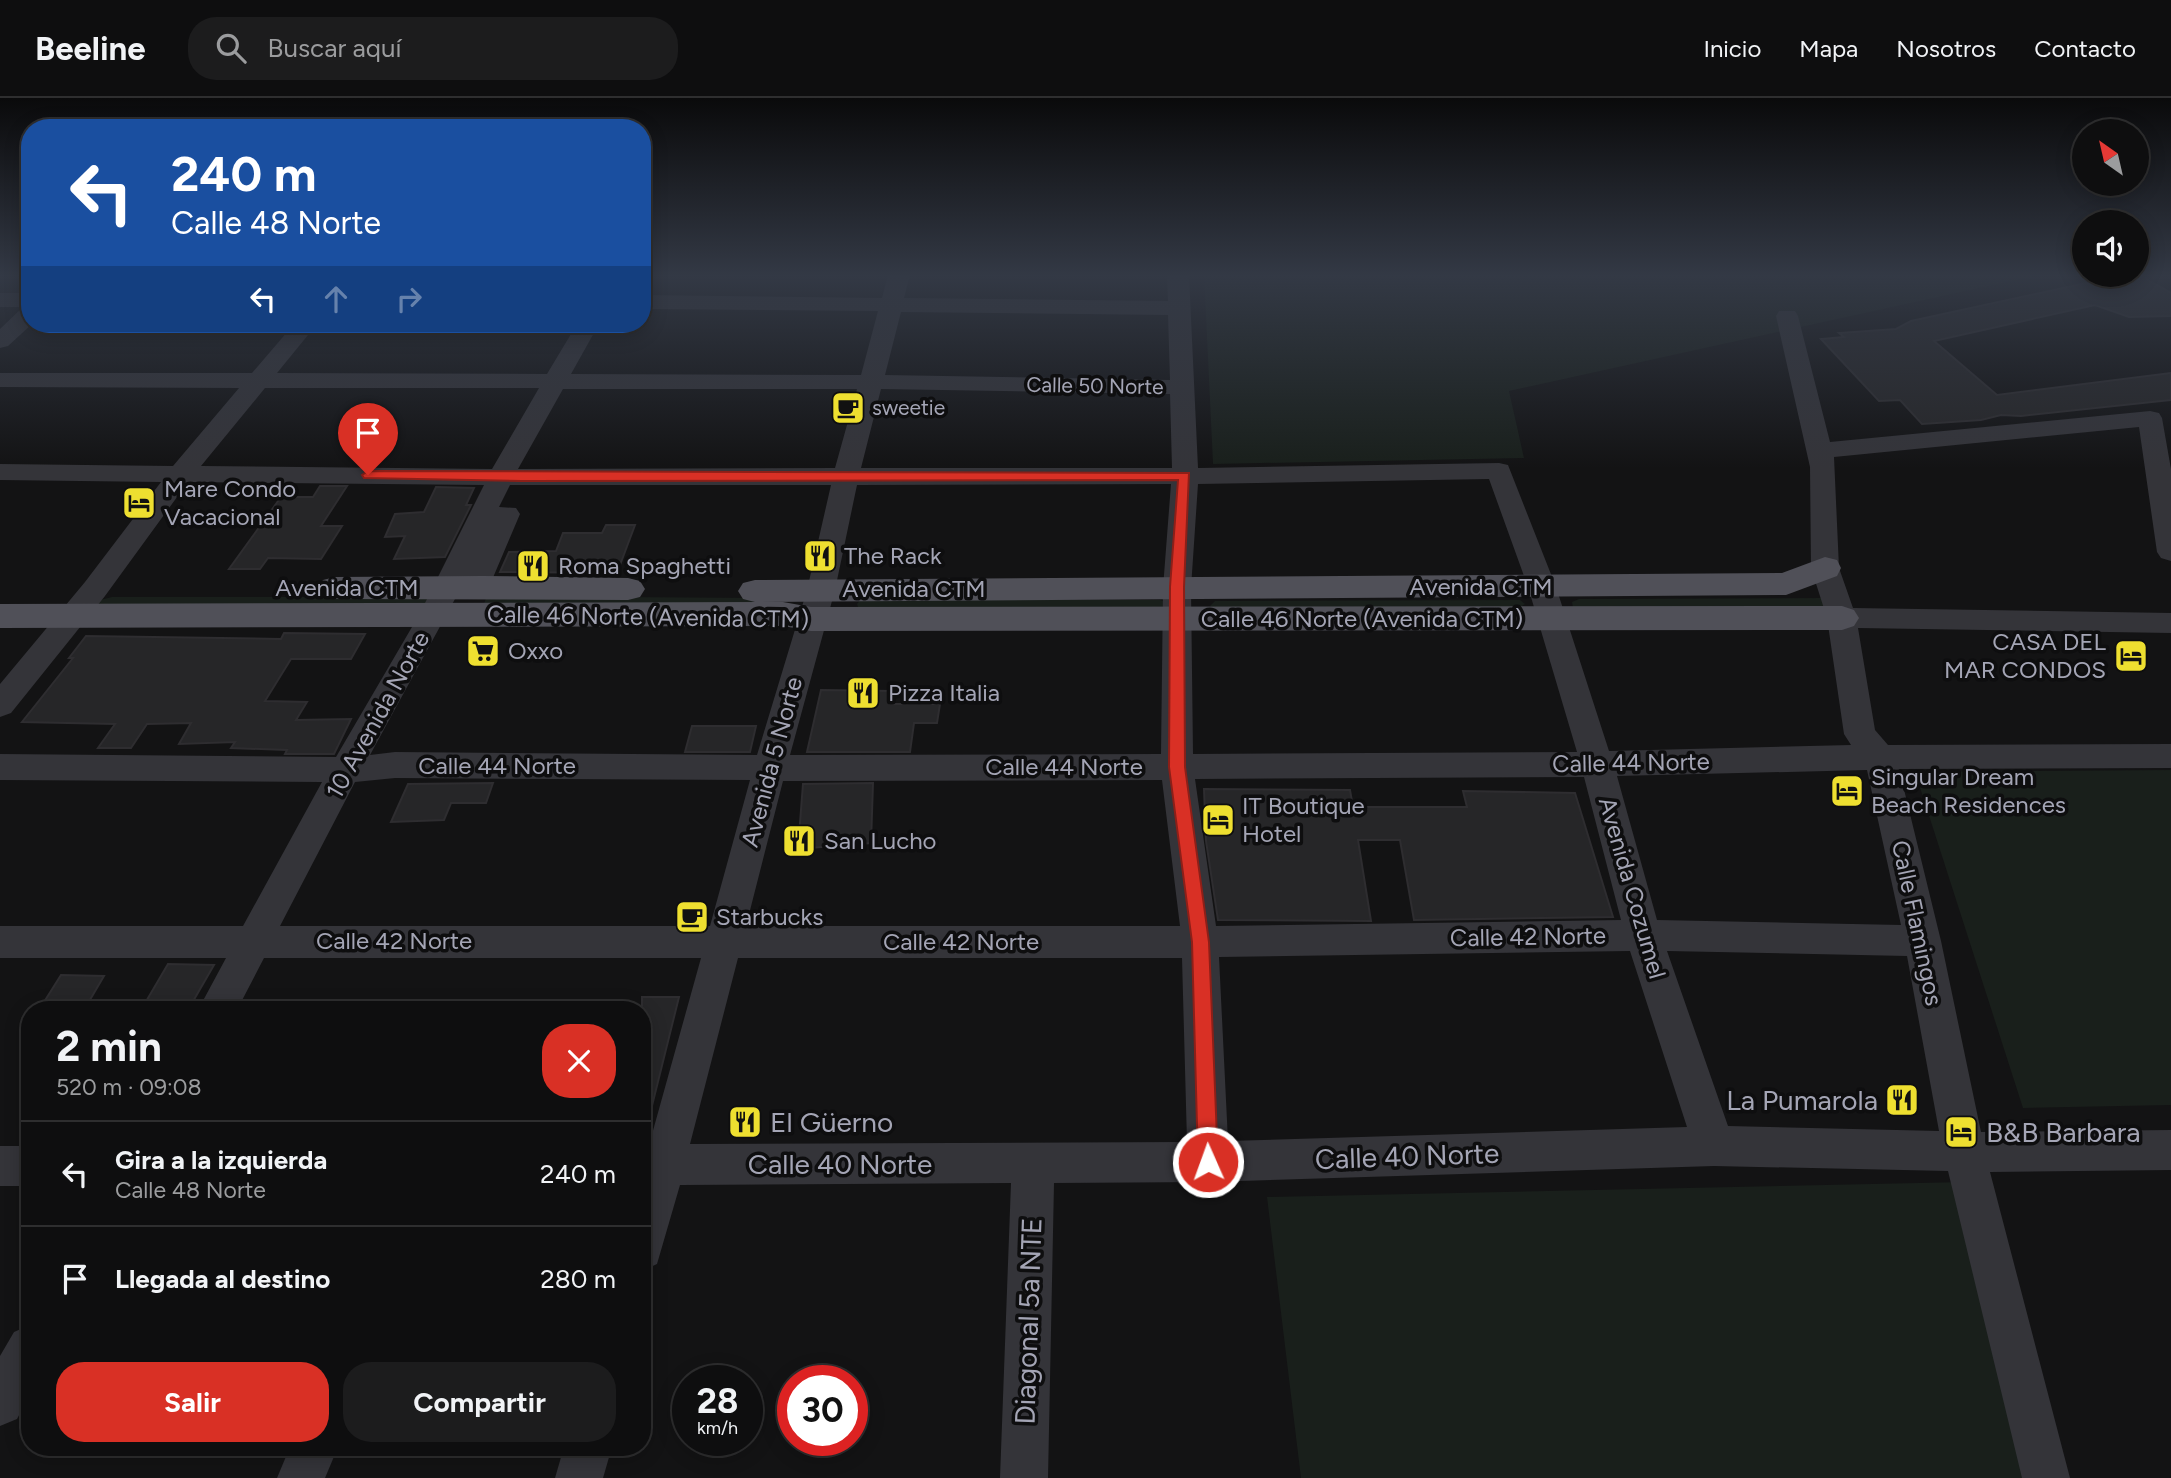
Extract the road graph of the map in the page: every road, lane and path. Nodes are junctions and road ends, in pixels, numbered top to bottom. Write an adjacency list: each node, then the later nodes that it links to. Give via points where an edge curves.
1 (293, 339): 8 (street)
2 (582, 339): 9 (street)
3 (596, 339): 9 (street)
4 (881, 339): 10 (street, Avenida 5 Norte)
5 (1180, 339): 11 (street)
6 (1793, 339): 12 (street, Calle Flamingos)
7 (0, 380): 8 (street, Calle 50 Norte)
8 (258, 381): 9 (street, Calle 50 Norte); 14 (street)
9 (564, 382): 10 (street, Calle 50 Norte); 17 (street, 10 Avenida Norte)
10 (870, 382): 11 (street, Calle 50 Norte); 15 (street, Avenida 5 Norte)
11 (1182, 387): 16 (street)
12 (1819, 451): 18 (street, via 2150,418); 19 (street, Calle Flamingos)
13 (0, 472): 14 (street)
14 (181, 473): 17 (street); 21 (street)
15 (846, 476): 16 (street); 17 (street); 25 (street, Avenida 5 Norte)
16 (1185, 476): 23 (street); 24 (street, Avenida Cozumel, via 1499,471)
17 (512, 477): 22 (street, 10 Avenida Norte)
18 (2171, 552)
19 (1825, 568): 24 (main road, Avenida CTM, via 1786,583); 28 (street, Calle Flamingos)
20 (0, 589): 21 (main road, Avenida CTM)
21 (95, 589): 22 (main road, Avenida CTM); 26 (street)
22 (454, 601): 25 (main road, Calle 46 Norte (Avenida CTM)); 26 (main road, Avenida CTM); 37 (street, 10 Avenida Norte)
23 (1176, 603): 24 (main road, Calle 46 Norte (Avenida CTM)); 25 (main road, Calle 46 Norte (Avenida CTM)); 35 (street)
24 (1546, 603): 28 (main road, Calle 46 Norte (Avenida CTM)); 33 (street, Avenida Cozumel)
25 (801, 604): 36 (street, Avenida 5 Norte)
26 (71, 615): 27 (main road, Avenida CTM); 30 (street)
27 (0, 616)
28 (1842, 618): 29 (street); 32 (street, Calle Flamingos, via 1860,734)
29 (2171, 622)
30 (0, 705)
31 (2171, 756): 32 (street, Calle 44 Norte)
32 (1880, 757): 33 (street, Calle 44 Norte); 39 (street, Calle Flamingos)
33 (1597, 764): 35 (street, Calle 44 Norte); 38 (street, Avenida Cozumel)
34 (0, 767): 37 (street, Calle 44 Norte)
35 (1177, 767): 36 (street, Calle 44 Norte); 43 (street)
36 (770, 768): 37 (street, Calle 44 Norte, via 385,766); 42 (street, Avenida 5 Norte)
37 (345, 770): 41 (street, 10 Avenida Norte)
38 (1643, 935): 39 (street, Calle 42 Norte); 43 (street, Calle 42 Norte); 45 (street, Avenida Cozumel)
39 (1923, 941): 47 (street, Calle Flamingos)
40 (0, 942): 41 (street, Calle 42 Norte)
41 (255, 942): 42 (street, Calle 42 Norte); 44 (street, 10 Avenida Norte)
42 (725, 942): 43 (street, Calle 42 Norte); 50 (street, Avenida 5 Norte)
43 (1200, 942): 48 (street)
44 (222, 1001)
45 (1714, 1146): 47 (street, Calle 40 Norte); 48 (street, Calle 40 Norte)
46 (2171, 1150): 47 (street, Calle 40 Norte)
47 (1964, 1152): 61 (street, Calle Flamingos)
48 (1208, 1162): 49 (street, Calle 40 Norte)
49 (1033, 1164): 50 (street, Calle 40 Norte); 60 (street, Diagonal 5a NTE)
50 (654, 1165): 53 (street, Avenida 5 Norte)
51 (0, 1166): 52 (street)
52 (21, 1166)
53 (651, 1186)
54 (21, 1364): 55 (street)
55 (0, 1402)
56 (311, 1456): 58 (street)
57 (585, 1456): 59 (street)
58 (302, 1478)
59 (579, 1478)
60 (1024, 1478)
61 (2046, 1478)

